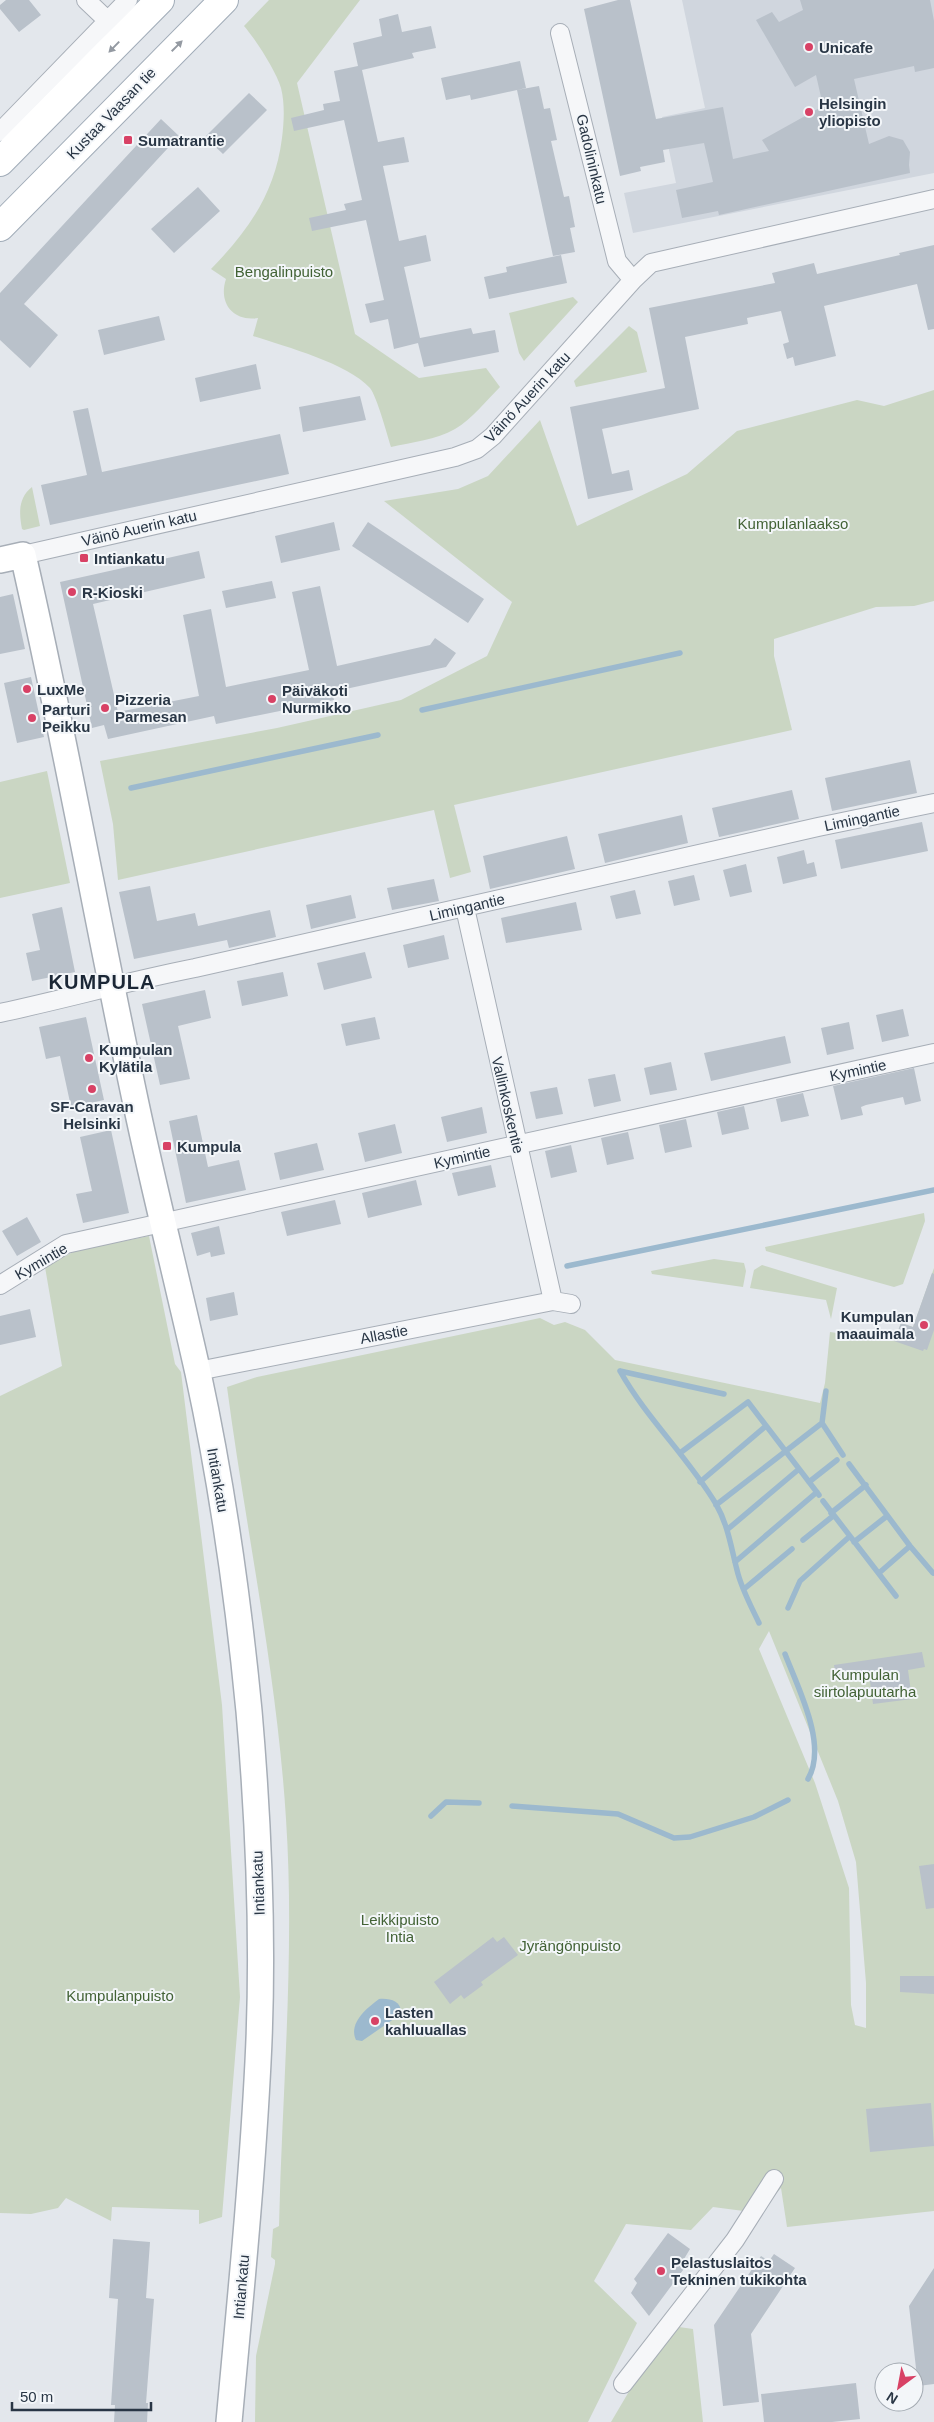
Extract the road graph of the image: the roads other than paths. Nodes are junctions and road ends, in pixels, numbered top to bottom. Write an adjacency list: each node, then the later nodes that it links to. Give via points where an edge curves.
1 (86, 0): 5 (street)
2 (128, 0): 5 (street)
3 (160, 0): 8 (main road, one-way to 8)
4 (224, 0): 10 (main road, Kustaa Vaasan tie, one-way to 4)
5 (107, 20): 7 (street)
6 (560, 34): 11 (street, Gadolininkatu, via 617,261)
7 (0, 132)
8 (0, 162)
9 (934, 199): 11 (street, Väinö Auerin katu, via 663,259 651,263)
10 (0, 227)
11 (633, 280): 12 (street, Väinö Auerin katu, via 508,421 476,449 433,463)
12 (12, 557): 15 (street, Intiankatu, via 73,786)
13 (934, 803): 14 (street, Limingantie)
14 (465, 908): 15 (street, Limingantie); 18 (street, Vallinkoskentie)
15 (112, 986): 16 (street, Limingantie); 19 (street, Intiankatu)
16 (0, 1013)
17 (934, 1053): 18 (street, Kymintie)
18 (517, 1144): 19 (street, Kymintie); 21 (street, Vallinkoskentie)
19 (164, 1223): 20 (street, Kymintie, via 66,1244); 23 (street, Intiankatu)
20 (0, 1285)
21 (553, 1302): 22 (street, Allastie); 23 (street, Allastie)
22 (570, 1304)
23 (198, 1371): 26 (street, Intiankatu, via 220,1482 238,1601 249,1710 258,1860 258,2061)
24 (774, 2179): 25 (street, via 735,2240)
25 (623, 2384)
26 (229, 2422)

